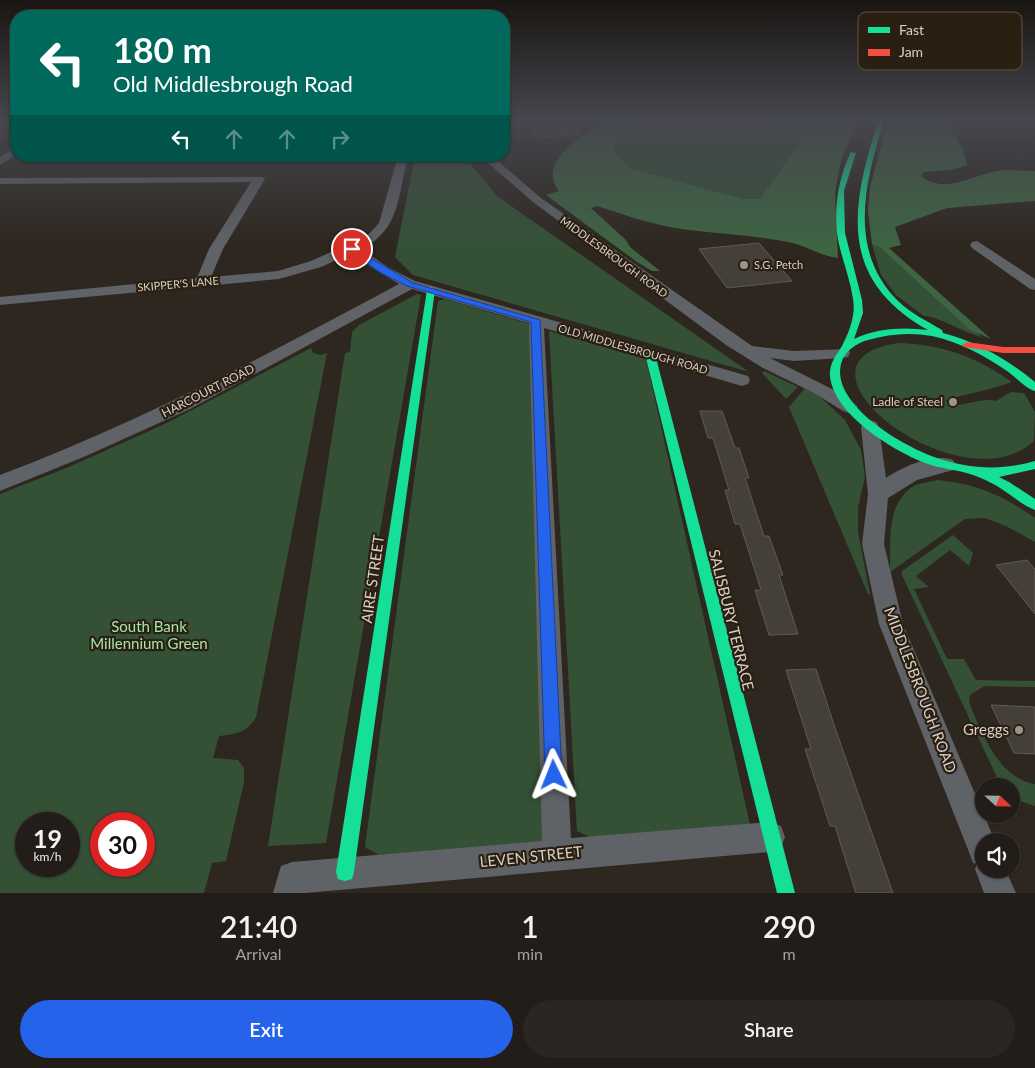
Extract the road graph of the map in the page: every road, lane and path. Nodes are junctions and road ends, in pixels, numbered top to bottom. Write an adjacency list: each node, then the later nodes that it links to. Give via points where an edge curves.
1 (401, 163): 8 (street, via 385,224 372,239)
2 (492, 163): 6 (street, MIDDLESBROUGH ROAD)
3 (849, 163): 18 (main road, via 840,209 841,233 859,314)
4 (868, 163): 15 (main road, via 859,204 860,229 874,277 887,296 908,314)
5 (0, 180): 9 (street, via 259,179 216,249)
6 (537, 200): 17 (street, MIDDLESBROUGH ROAD, via 732,342)
7 (976, 245): 11 (street)
8 (352, 249): 9 (street, SKIPPER'S LANE, via 279,275); 10 (street, OLD MIDDLESBROUGH ROAD, via 391,276)
9 (202, 282): 13 (street, SKIPPER'S LANE)
10 (410, 284): 12 (street, OLD MIDDLESBROUGH ROAD); 28 (street, HARCOURT ROAD, via 161,415 86,450)
11 (1035, 286)
12 (430, 290): 14 (street, OLD MIDDLESBROUGH ROAD); 34 (main road, AIRE STREET)
13 (0, 301)
14 (536, 320): 20 (street, OLD MIDDLESBROUGH ROAD); 33 (street)
15 (952, 340): 16 (main road); 18 (main road, via 901,331 878,333 860,338)
16 (967, 345): 19 (main road); 22 (main road, via 1012,368)
17 (749, 349): 18 (street, MIDDLESBROUGH ROAD, via 794,356); 23 (street, MIDDLESBROUGH ROAD, via 767,363 824,389)
18 (844, 350): 23 (main road, via 837,359 835,374 840,391)
19 (1035, 350)
20 (650, 354): 21 (street, OLD MIDDLESBROUGH ROAD); 32 (main road, SALISBURY TERRACE)
21 (742, 380)
22 (1035, 387)
23 (851, 409): 24 (main road)
24 (870, 427): 25 (main road, via 894,444); 29 (street, MIDDLESBROUGH ROAD)
25 (946, 465): 27 (main road); 29 (street, via 905,475)
26 (1035, 465): 27 (main road, via 1006,472)
27 (974, 471): 30 (main road, via 1005,485)
28 (0, 483)
29 (878, 494): 31 (street, MIDDLESBROUGH ROAD, via 873,544 891,624)
30 (1035, 505)
31 (976, 833)
32 (770, 837): 33 (street, LEVEN STREET); 37 (main road, SALISBURY TERRACE)
33 (557, 854): 34 (street, LEVEN STREET)
34 (345, 872): 36 (street, LEVEN STREET)
35 (994, 878): 38 (street)
36 (290, 885)
37 (786, 893)
38 (1000, 893)

